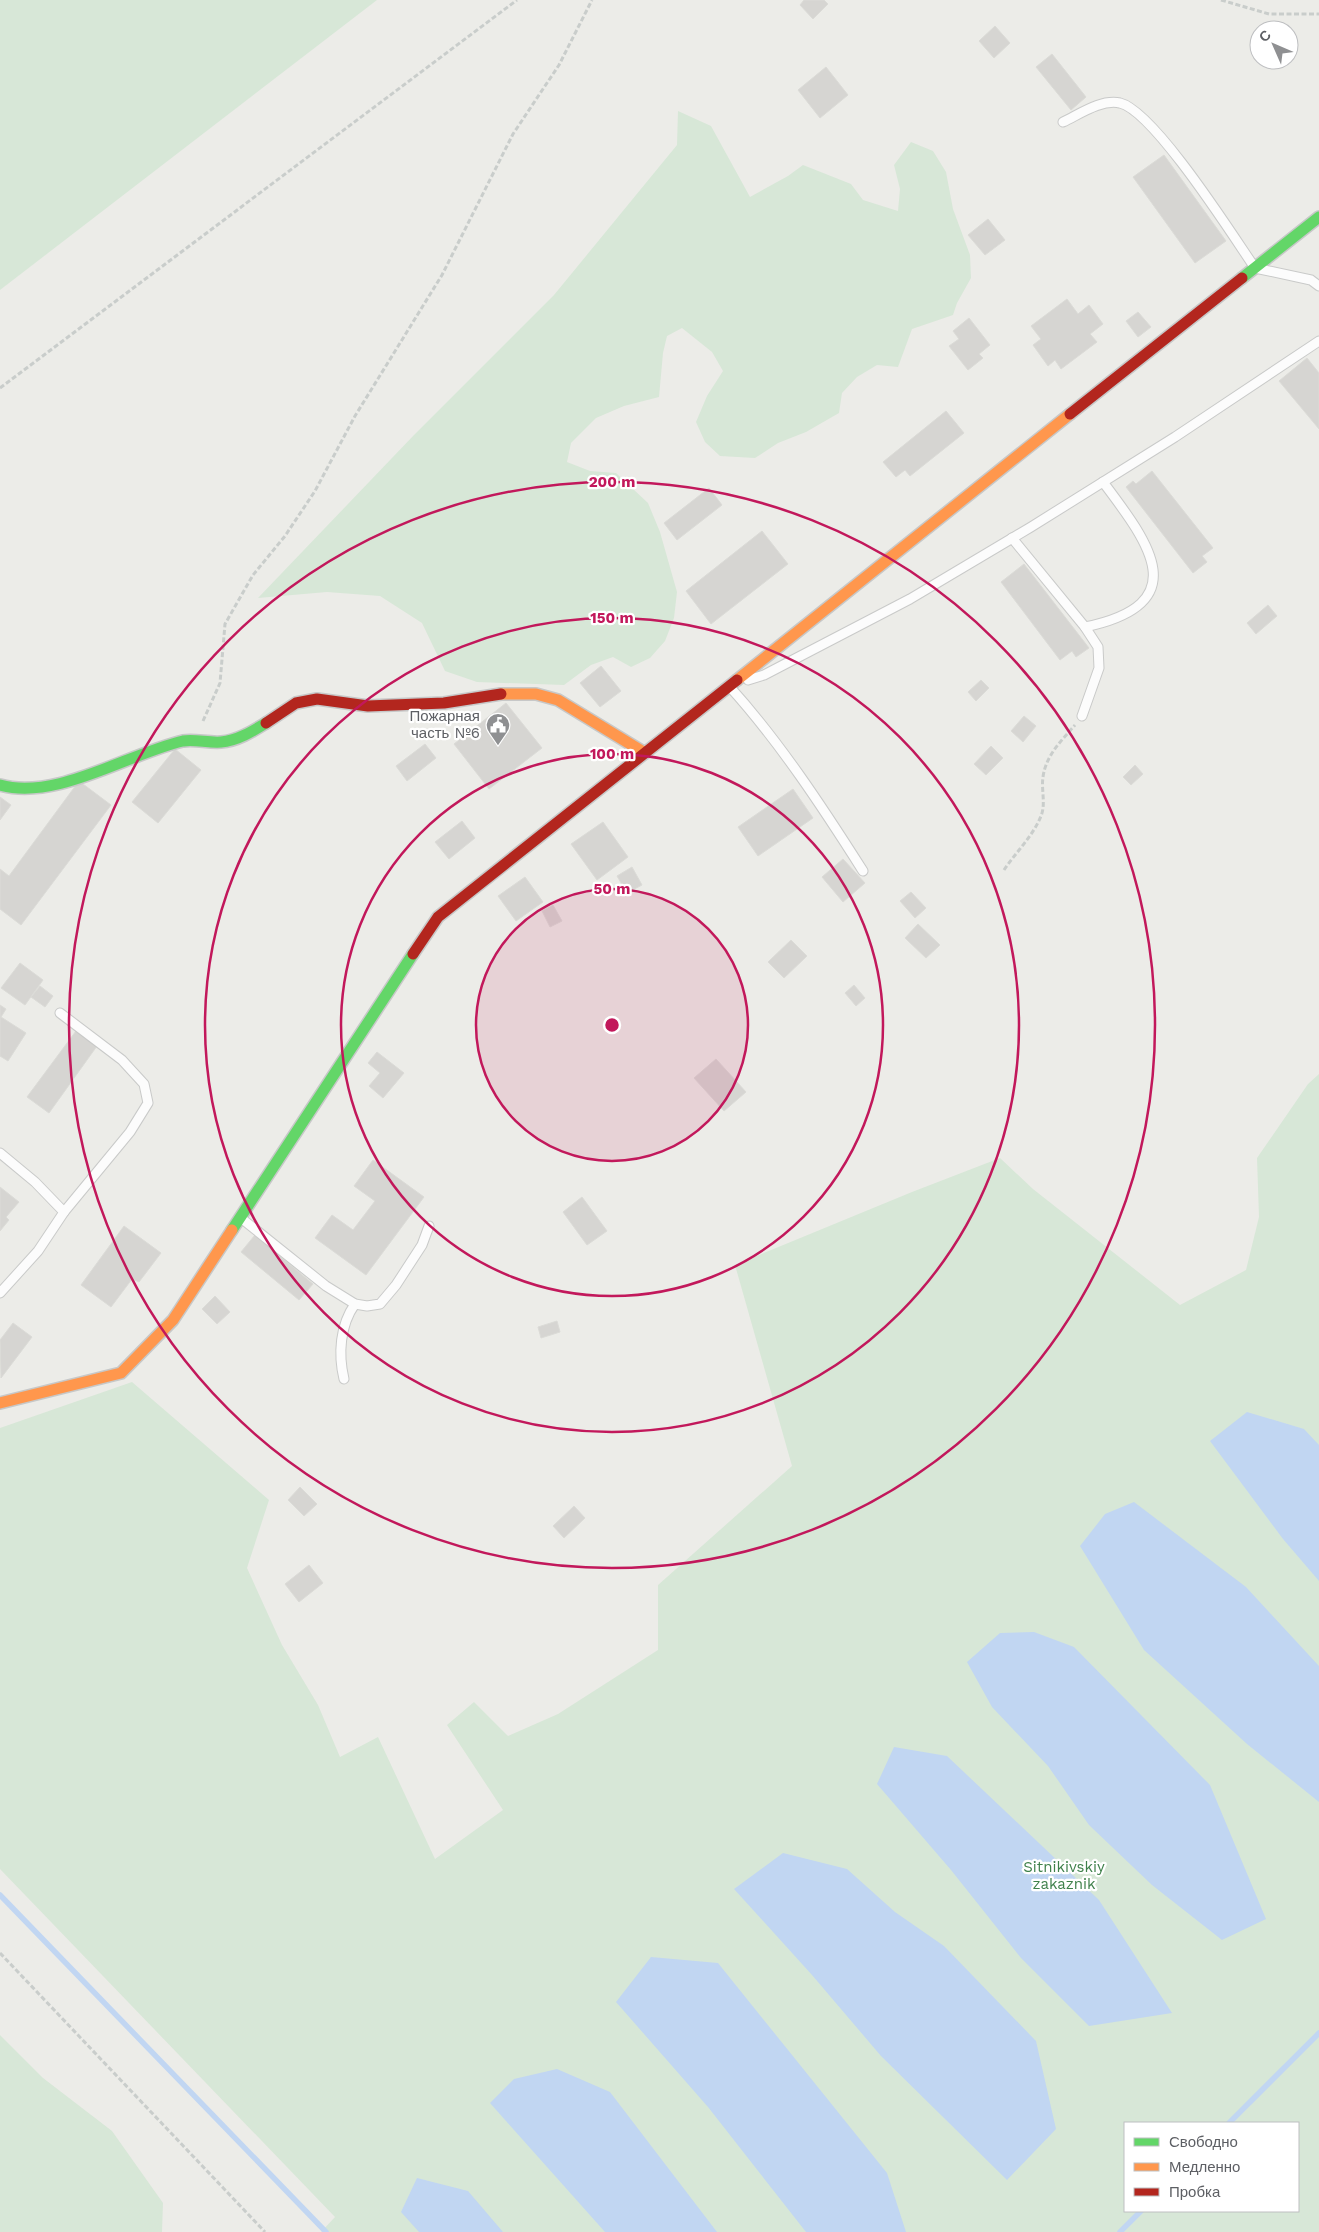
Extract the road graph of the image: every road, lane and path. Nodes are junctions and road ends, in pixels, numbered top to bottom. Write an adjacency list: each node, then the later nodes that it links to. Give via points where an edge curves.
1 (516, 0): 10 (path)
2 (592, 0): 16 (path, via 559,65 513,134 442,274 355,416 315,491 285,536 253,575 225,624 220,682 203,720)
3 (1221, 0): 4 (path, via 1268,14)
4 (1319, 14)
5 (1063, 122): 7 (lane, via 1097,105 1120,103 1132,109 1182,163)
6 (1319, 218): 7 (street)
7 (1255, 268): 8 (lane, via 1311,280); 14 (street)
8 (1319, 286)
9 (1319, 341): 11 (lane)
10 (0, 388)
11 (1103, 482): 12 (lane); 13 (lane, via 1134,524 1155,570 1152,590 1134,609 1112,622)
12 (1012, 538): 13 (lane); 14 (lane, via 910,599 764,676)
13 (1085, 627): 15 (lane, via 1098,647 1099,668)
14 (729, 686): 17 (street); 20 (lane, via 805,785)
15 (1082, 716): 19 (path, via 1049,758 1043,776 1042,813)
16 (184, 741): 17 (street, via 222,742 250,733 296,704 317,699 368,706 536,694 558,700); 18 (street, via 49,786 17,790)
17 (645, 753): 24 (street, via 438,917)
18 (0, 785)
19 (1004, 870)
20 (863, 871)
21 (60, 1013): 23 (lane, via 122,1060 144,1084 148,1104 130,1132)
22 (0, 1153): 23 (lane)
23 (64, 1212): 26 (lane, via 38,1251)
24 (241, 1218): 27 (lane, via 326,1286); 29 (street, via 173,1320 121,1373)
25 (429, 1226): 27 (lane, via 422,1245 386,1298 380,1304)
26 (0, 1293)
27 (356, 1304): 28 (lane, via 344,1328 341,1365)
28 (344, 1379)
29 (0, 1402)
30 (0, 1953): 31 (path)
31 (265, 2232)

